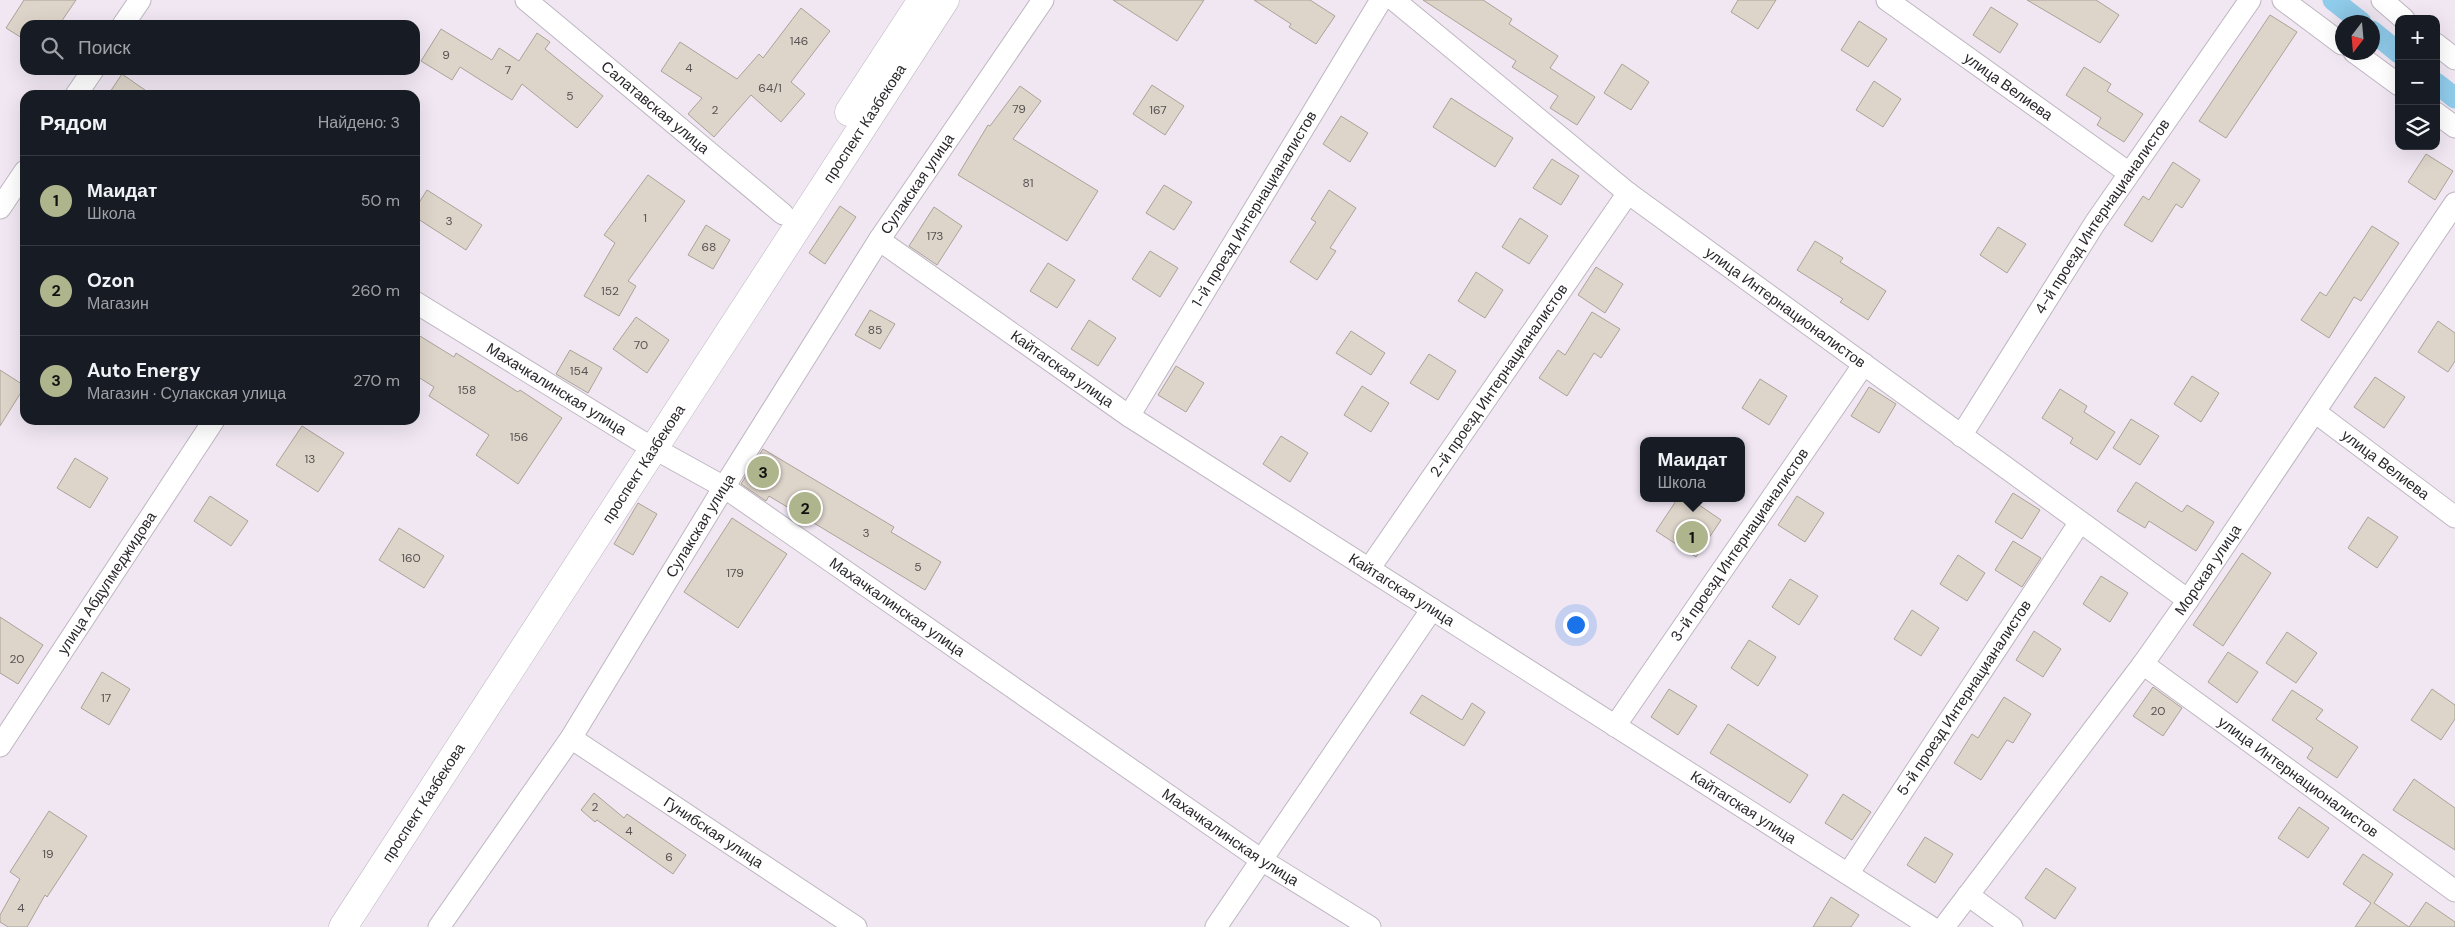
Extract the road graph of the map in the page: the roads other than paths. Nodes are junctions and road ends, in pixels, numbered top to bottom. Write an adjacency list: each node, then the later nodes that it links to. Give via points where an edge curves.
1 (140, 0): 13 (street)
2 (526, 0): 28 (street, Салатавская улица)
3 (945, 0): 36 (highway, проспект Казбекова)
4 (1043, 0): 29 (street, Сулакская улица)
5 (1381, 0): 33 (street, 1-й проезд Интернацианалистов)
6 (1394, 0): 25 (street, улица Интернационалистов)
7 (1888, 0): 23 (street, улица Велиева)
8 (2250, 0): 23 (street, 4-й проезд Интернацианалистов)
9 (2283, 0): 14 (street)
10 (2382, 0): 12 (street)
11 (914, 3): 28 (highway, проспект Казбекова)
12 (2399, 15)
13 (126, 20)
14 (2335, 39)
15 (2440, 47): 16 (street)
16 (2455, 59)
17 (2365, 60): 19 (street)
18 (90, 75): 20 (street)
19 (2395, 82)
20 (79, 90)
21 (2440, 116): 22 (street)
22 (2455, 127)
23 (2129, 173): 35 (street, 4-й проезд Интернацианалистов)
24 (20, 178): 27 (street)
25 (1628, 193): 31 (street, улица Интернационалистов); 40 (street, 2-й проезд Интернацианалистов)
26 (2455, 203): 32 (street, Морская улица)
27 (0, 208)
28 (783, 214): 36 (highway, проспект Казбекова)
29 (880, 240): 33 (street, Кайтагская улица); 37 (street, Сулакская улица)
30 (420, 305): 36 (street, Махачкалинская улица)
31 (1864, 364): 35 (street, улица Интернационалистов); 44 (street, 3-й проезд Интернацианалистов)
32 (2315, 412): 38 (street, улица Велиева); 41 (street, Морская улица)
33 (1129, 416): 40 (street, Кайтагская улица)
34 (211, 425): 46 (street, улица Абдулмеджидова)
35 (1961, 436): 39 (street, улица Интернационалистов)
36 (647, 444): 37 (street, Махачкалинская улица); 51 (highway, проспект Казбекова); 52 (highway, проспект Казбекова)
37 (724, 487): 45 (street, Сулакская улица); 47 (street, Махачкалинская улица)
38 (2455, 518)
39 (2080, 522): 41 (street, улица Интернационалистов); 48 (street, 5-й проезд Интернацианалистов)
40 (1369, 569): 42 (street, Кайтагская улица)
41 (2188, 600): 43 (street, Морская улица)
42 (1432, 609): 44 (street, Кайтагская улица); 47 (street)
43 (2143, 664): 49 (street, улица Интернационалистов); 50 (street, Морская улица)
44 (1615, 726): 48 (street, Кайтагская улица)
45 (571, 738): 53 (street, Сулакская улица); 54 (street, Гунибская улица)
46 (0, 746)
47 (1260, 859): 55 (street); 56 (street, Махачкалинская улица)
48 (1848, 874): 57 (street, Кайтагская улица)
49 (2455, 891)
50 (1968, 895): 58 (street, Морская улица); 59 (street)
51 (324, 927)
52 (343, 927)
53 (439, 927)
54 (856, 927)
55 (1216, 927)
56 (1370, 927)
57 (1931, 927)
58 (1944, 927)
59 (2012, 927)

